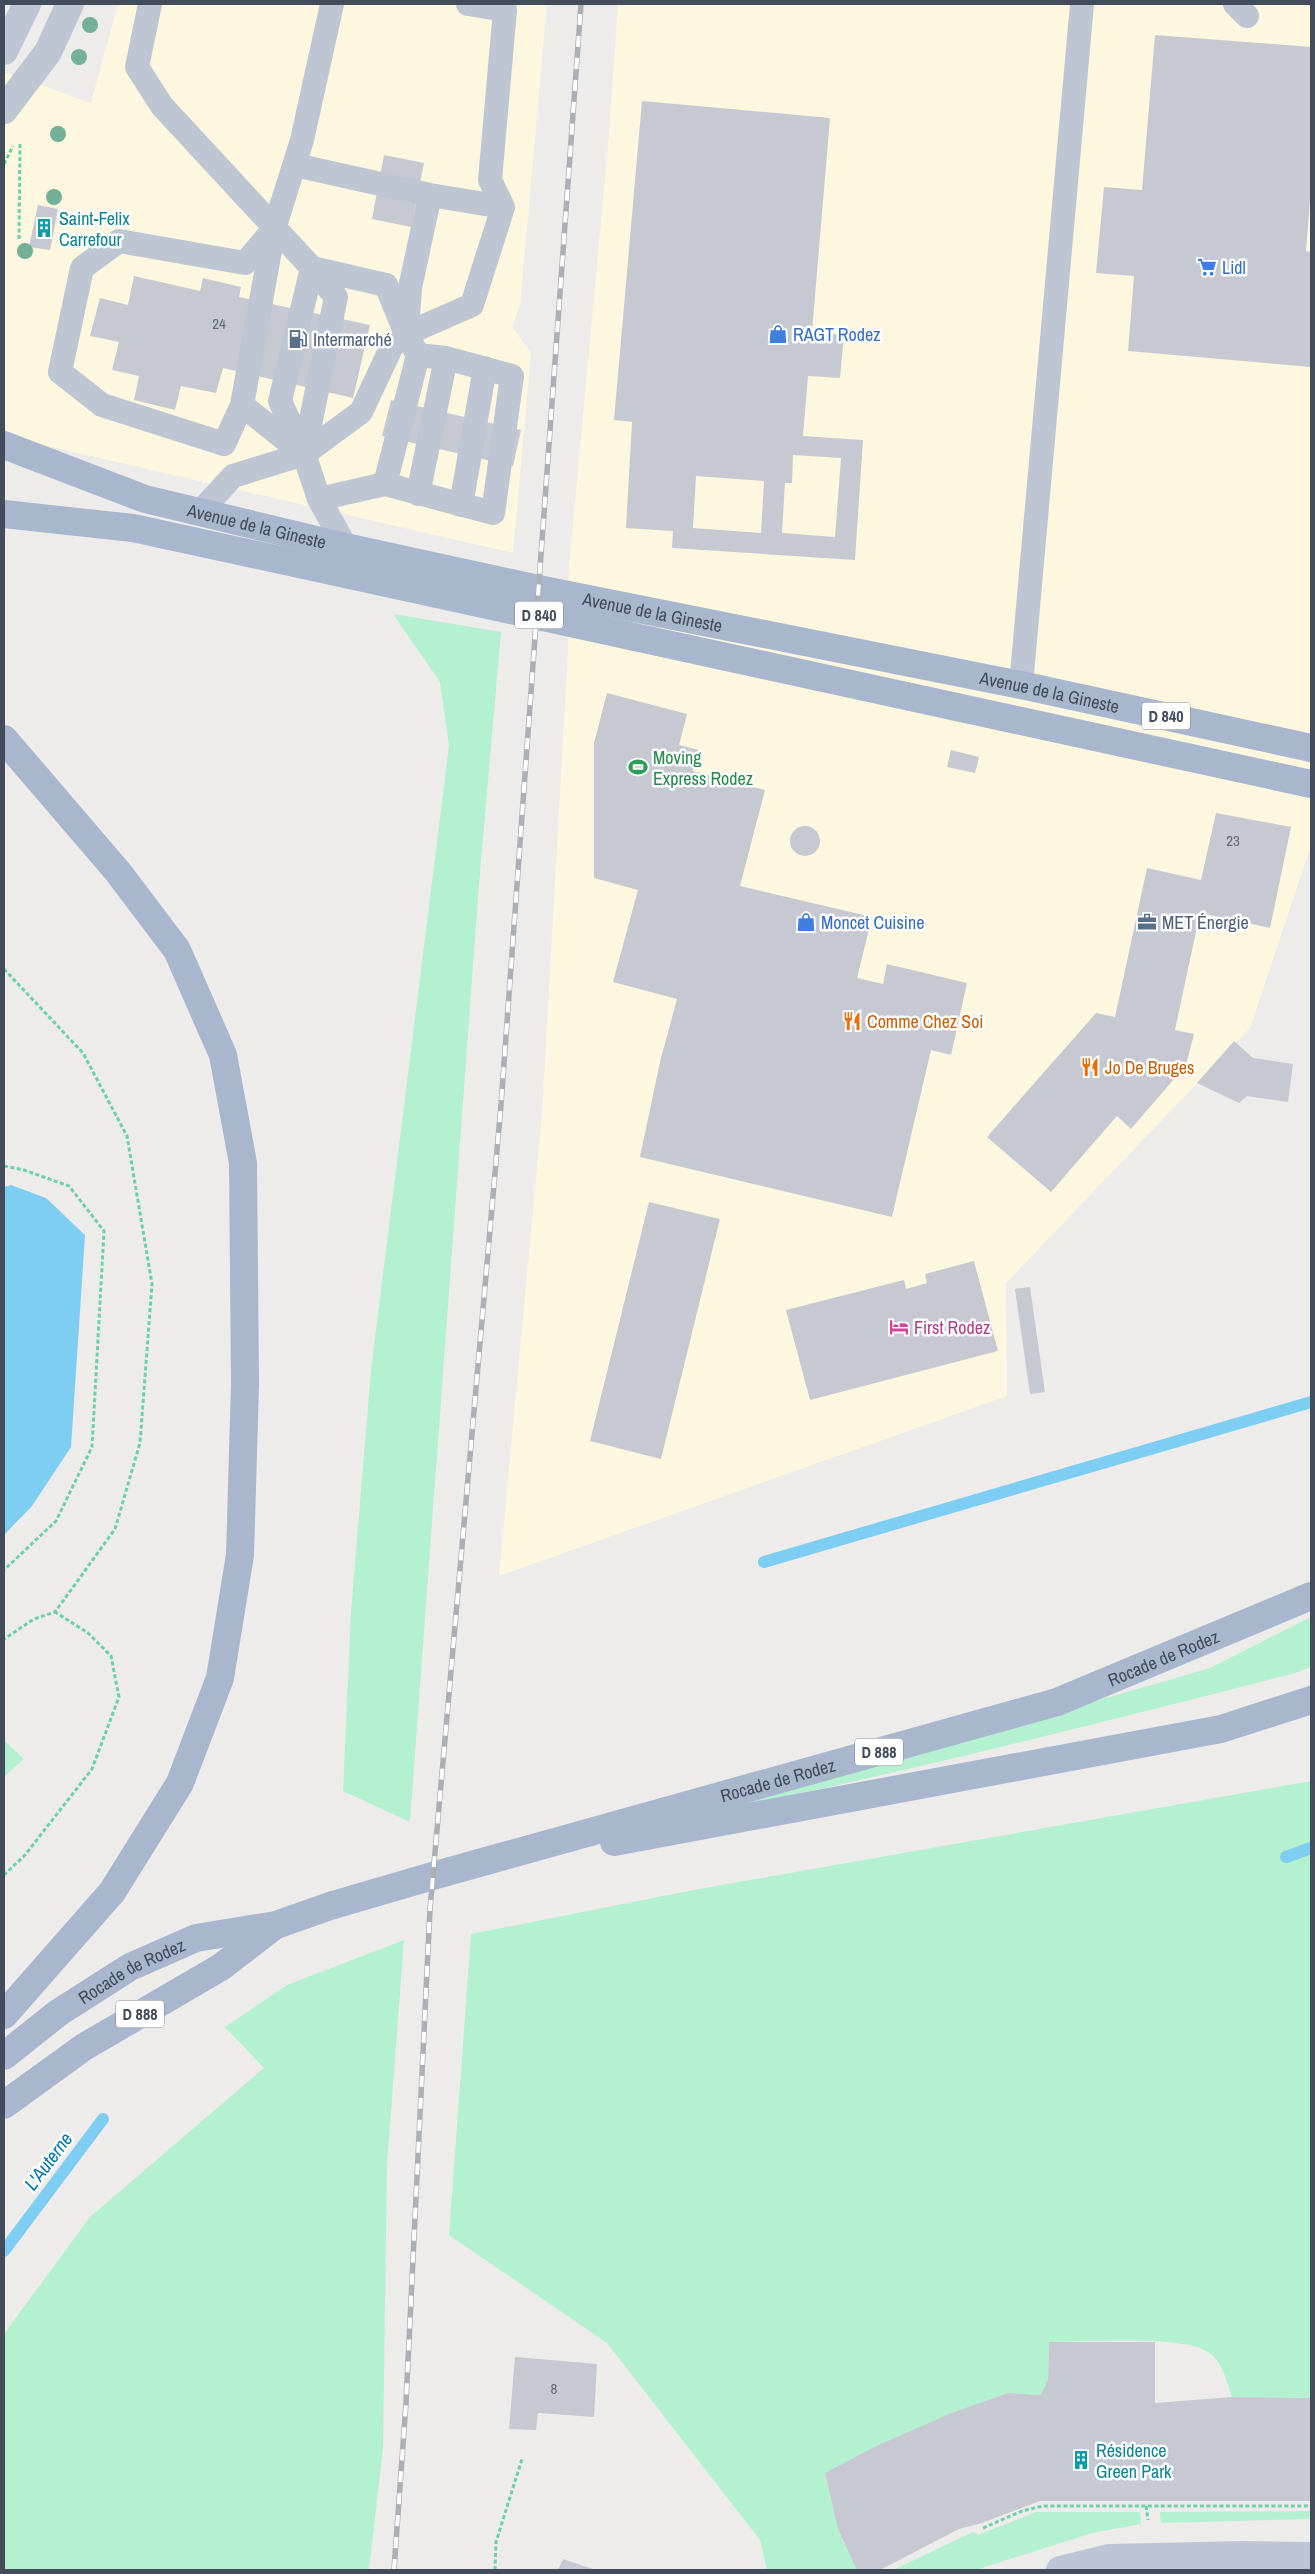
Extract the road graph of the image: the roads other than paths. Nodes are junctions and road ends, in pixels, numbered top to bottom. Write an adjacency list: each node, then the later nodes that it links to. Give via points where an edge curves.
1 (27, 4): 7 (street)
2 (70, 4): 8 (street, via 48,52)
3 (150, 4): 12 (lane, via 137,67 162,106)
4 (332, 4): 9 (lane)
5 (468, 4): 11 (lane, via 505,10 490,180)
6 (1082, 4): 28 (lane)
7 (4, 51)
8 (4, 110)
9 (295, 165): 10 (lane); 12 (lane)
10 (430, 195): 11 (lane); 14 (lane, via 410,288)
11 (503, 207): 14 (lane, via 472,305)
12 (274, 229): 13 (lane); 18 (lane); 18 (lane, via 245,263 120,241 82,268 60,372 102,406 224,444)
13 (312, 268): 14 (lane, via 386,286); 20 (lane, via 280,400); 20 (lane, via 336,297)
14 (406, 334): 15 (lane); 20 (lane, via 392,346 361,412)
15 (418, 355): 16 (lane); 21 (lane)
16 (446, 358): 17 (lane); 22 (lane)
17 (485, 368): 24 (lane); 24 (lane, via 512,376 493,514)
18 (242, 406): 20 (lane)
19 (4, 446): 25 (main road, Avenue de la Gineste / D 840, via 145,498)
20 (304, 454): 23 (lane); 25 (lane, via 233,476)
21 (386, 484): 22 (lane); 23 (lane)
22 (418, 494): 24 (lane)
23 (319, 498): 27 (lane)
24 (461, 505)
25 (200, 512): 27 (main road, Avenue de la Gineste / D 840)
26 (4, 514): 31 (main road, Avenue de la Gineste / D 840, via 133,528)
27 (346, 547): 28 (main road, Avenue de la Gineste / D 840, via 538,590)
28 (1021, 685): 30 (main road, Avenue de la Gineste / D 840)
29 (4, 740): 36 (main road, via 118,872 177,950 223,1055 243,1163 245,1384 240,1555 220,1678 180,1783 112,1892)
30 (1311, 748)
31 (1311, 784)
32 (1311, 1596): 34 (main road, Rocade de Rodez / D 888, via 1056,1702)
33 (1311, 1700): 34 (main road, Rocade de Rodez / D 888, via 1221,1729)
34 (436, 1875): 35 (main road, Rocade de Rodez / D 888)
35 (276, 1925): 37 (main road, Rocade de Rodez / D 888, via 196,1938 130,1967 58,2013); 38 (main road, Rocade de Rodez / D 888, via 221,1967 84,2047)
36 (4, 2015)
37 (4, 2056)
38 (4, 2105)
39 (1311, 2556): 40 (main road, via 1108,2558)
40 (1060, 2570)

